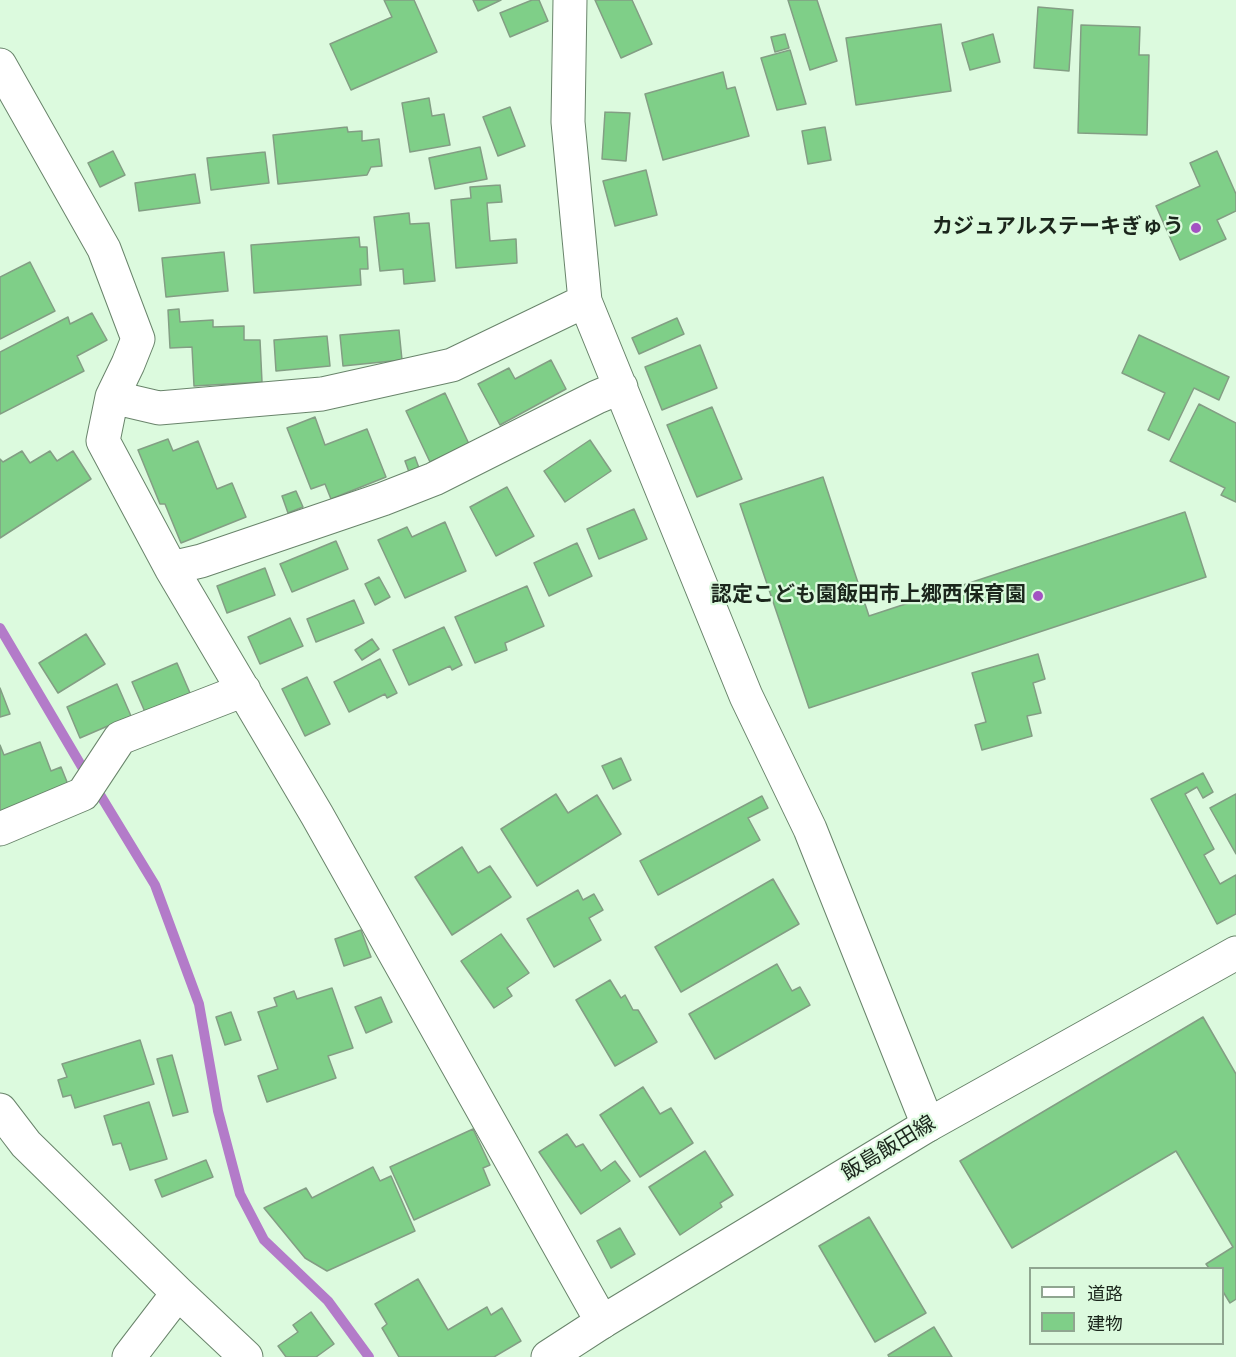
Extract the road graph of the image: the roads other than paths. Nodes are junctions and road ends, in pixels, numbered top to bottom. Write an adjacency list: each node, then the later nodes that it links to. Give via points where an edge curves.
1 (570, 0): 3 (street, via 568,122)
2 (0, 65): 5 (street, via 104,249 138,339)
3 (585, 301): 4 (street); 5 (street, via 452,365 322,394 159,408)
4 (621, 387): 6 (street, via 434,479 201,561); 11 (street, via 746,696 810,829)
5 (112, 397): 6 (street, via 104,441)
6 (171, 567): 7 (street)
7 (244, 690): 8 (street, via 120,738 83,794); 13 (street)
8 (0, 829)
9 (1236, 953): 11 (street, 飯島飯田線)
10 (0, 1110): 12 (street, via 26,1144)
11 (928, 1125): 13 (street, 飯島飯田線)
12 (178, 1293): 14 (street); 15 (street)
13 (602, 1322): 16 (street, 飯島飯田線)
14 (129, 1357)
15 (246, 1357)
16 (548, 1357)

